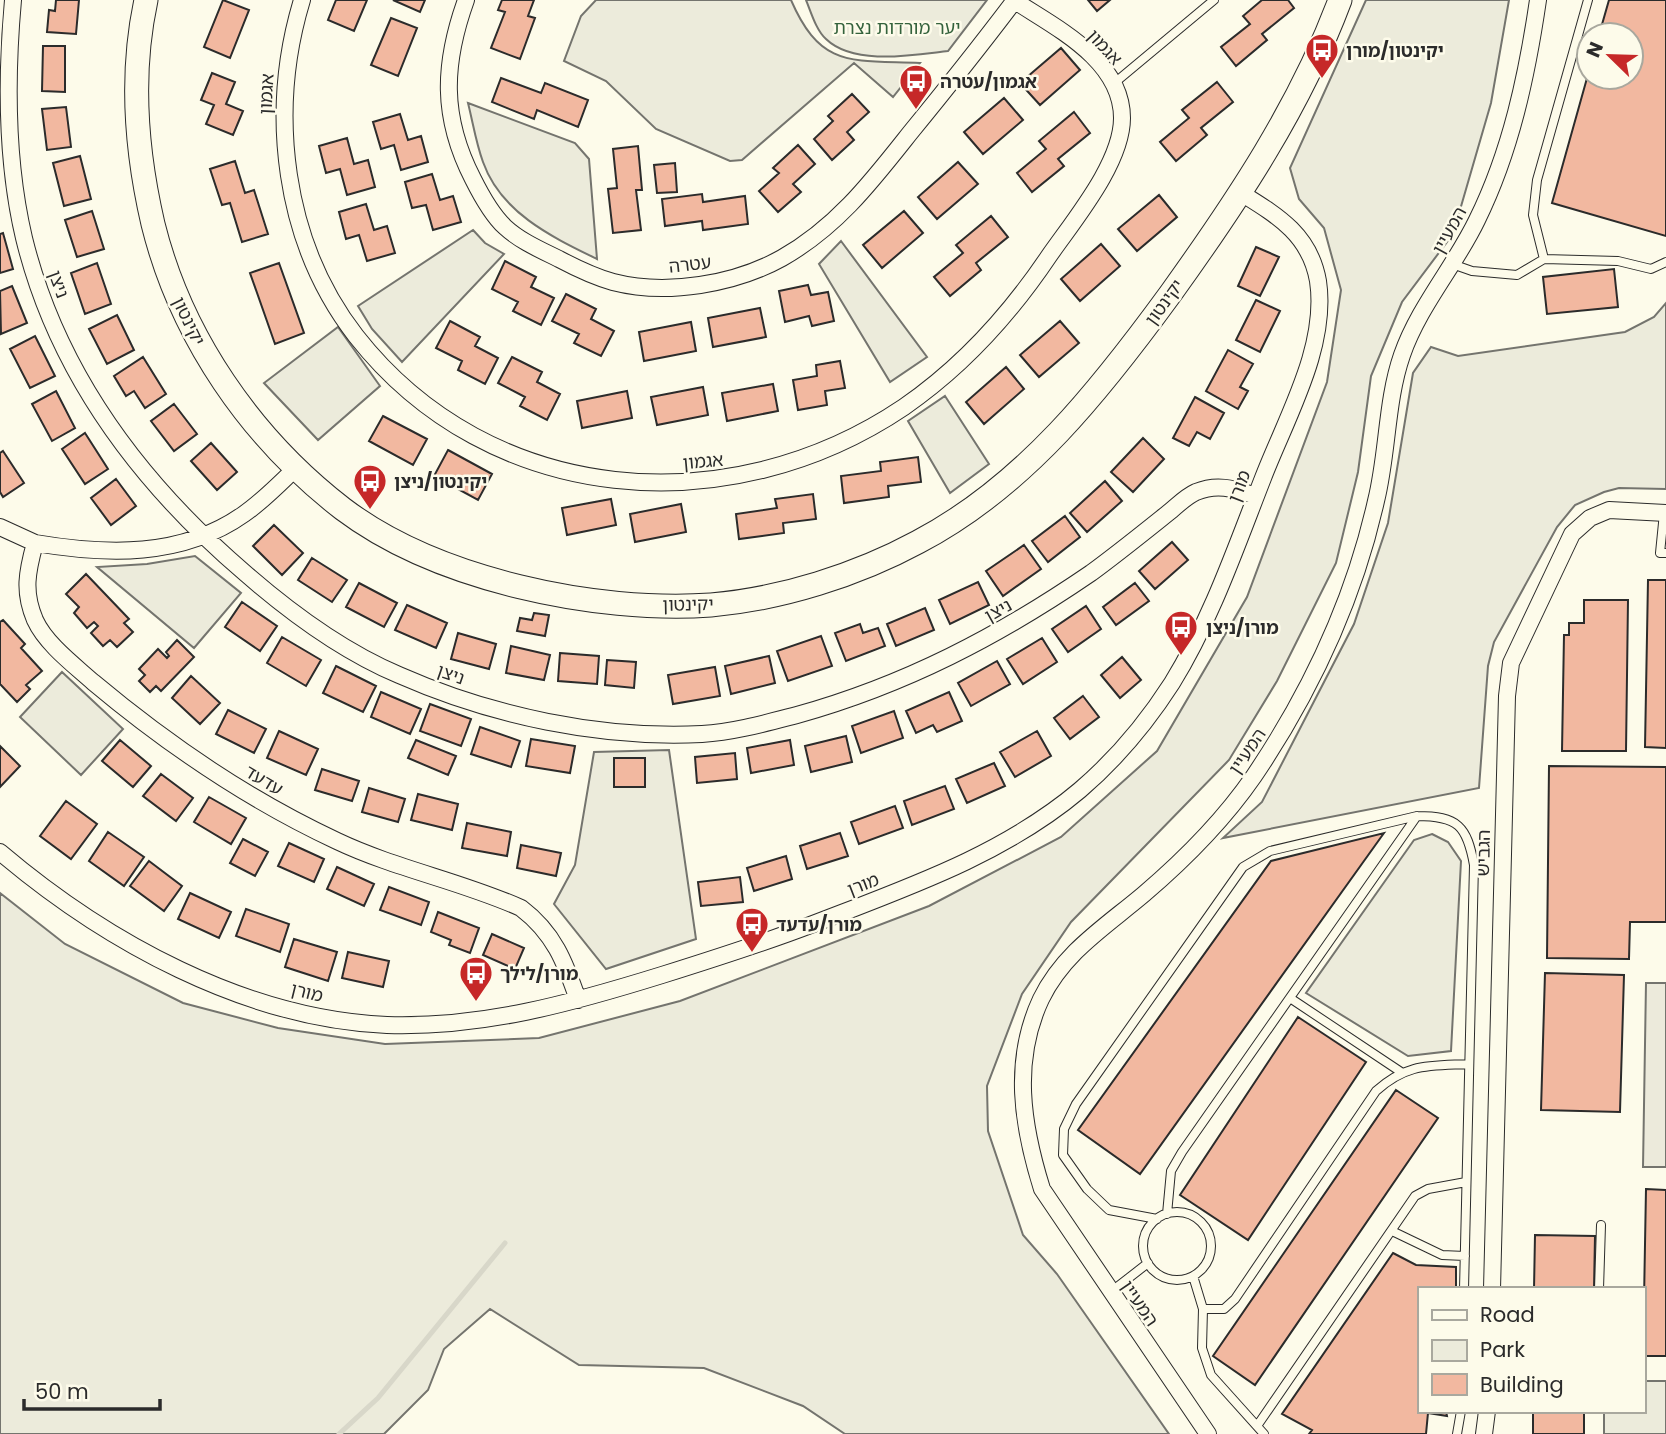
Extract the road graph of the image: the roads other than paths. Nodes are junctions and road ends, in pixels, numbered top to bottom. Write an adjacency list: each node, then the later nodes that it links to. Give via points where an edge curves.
1 (13, 0): 19 (street, ניצן, via 9,104 13,172 24,237 40,290 91,400 118,441)
2 (146, 0): 15 (street, יקינטון, via 140,27 137,129 159,249 197,341 260,429)
3 (302, 0): 10 (street, אגמון, via 291,35 284,88 289,173 304,239 343,320 370,353 450,422 536,464 635,484 743,476 800,460 892,414 954,369 1042,267 1098,184 1116,145 1122,117)
4 (466, 0): 9 (street, עטרה, via 450,51 447,89 451,122 464,162 484,200 504,226 535,248 613,282 653,287 739,278 816,237 852,205)
5 (1213, 0): 10 (lane)
6 (1340, 0): 11 (street, יקינטון, via 1292,106)
7 (1538, 0): 14 (street, המעיין, via 1501,167)
8 (1588, 0): 12 (lane, via 1537,180 1533,215)
9 (1015, 1): 10 (street, אגמון, via 1085,48 1107,72)
10 (1112, 85)
11 (1241, 193): 15 (street, יקינטון, via 1100,389 1029,461 959,519 916,544 819,582 713,605 608,602 558,594 452,565 396,541 345,510); 16 (street, מורן, via 1299,234 1317,277 1320,308 1305,370)
12 (1544, 259): 13 (lane, via 1618,261 1651,269); 14 (lane, via 1517,275 1486,274)
13 (1666, 262)
14 (1452, 264): 39 (street, המעיין, via 1401,356 1377,501 1362,551 1344,606 1287,727 1217,825 1062,965 1026,1037 1023,1111 1042,1189)
15 (297, 467): 19 (street, via 244,515)
16 (1256, 496): 19 (street, ניצן, via 1226,487 1191,494 1034,611 894,684 761,725 705,734 643,734 564,724 420,684 340,644 288,610); 25 (street, מורן, via 1205,619 1173,681 1147,719 1080,790 1003,843 944,872 770,941)
17 (1665, 513): 21 (lane, via 1660,553); 37 (street, הגביש, via 1609,510 1590,518 1572,534 1511,663)
18 (0, 527): 20 (street)
19 (202, 536): 20 (street, via 122,553)
20 (35, 543): 25 (street, עדעד, via 26,575 27,597 37,624 69,661 129,712 204,766 337,841 521,908 554,941)
21 (1666, 553)
22 (1418, 816): 24 (lane); 26 (lane, via 1440,816 1460,825 1474,865); 30 (lane, via 1270,851 1243,867 1076,1104 1064,1129 1063,1155 1109,1210)
23 (0, 852): 25 (street, מורן, via 87,920 147,954 264,1001 332,1018 386,1025 510,1017)
24 (1290, 998): 27 (lane); 29 (lane, via 1171,1171)
25 (578, 1000)
26 (1469, 1064): 27 (lane, via 1416,1066); 28 (lane)
27 (1401, 1072): 40 (lane, via 1377,1091 1235,1299 1224,1309)
28 (1466, 1182): 32 (lane, via 1415,1196); 33 (lane)
29 (1167, 1214): 30 (lane); 35 (lane, via 1188,1214 1206,1228 1208,1260)
30 (1157, 1219): 34 (lane, via 1144,1237)
31 (1601, 1225): 38 (lane)
32 (1392, 1231): 33 (lane, via 1442,1255); 43 (lane)
33 (1465, 1256): 36 (lane)
34 (1148, 1263): 35 (lane, via 1171,1280); 39 (lane)
35 (1193, 1276): 40 (lane)
36 (1464, 1287)
37 (1492, 1287)
38 (1599, 1287)
39 (1110, 1293): 44 (street, המעיין)
40 (1203, 1309): 43 (lane, via 1202,1348 1211,1375)
41 (1461, 1413): 46 (lane)
42 (1487, 1413): 47 (street)
43 (1257, 1426): 45 (lane)
44 (1208, 1434)
45 (1264, 1434)
46 (1457, 1434)
47 (1484, 1434)

